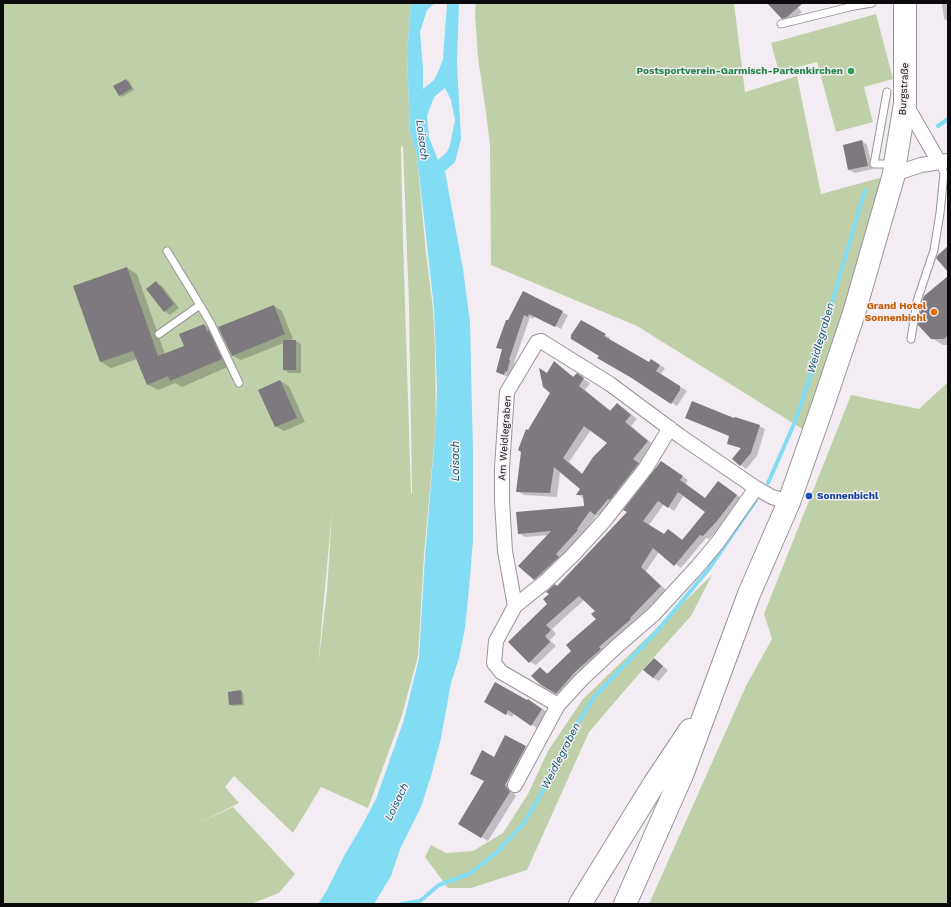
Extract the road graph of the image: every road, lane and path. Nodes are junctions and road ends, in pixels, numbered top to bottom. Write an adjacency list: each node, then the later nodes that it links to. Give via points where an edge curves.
1 (872, 3): 3 (lane)
2 (905, 3): 5 (main road, Burgstraße)
3 (781, 24)
4 (887, 92): 7 (lane, via 874,164)
5 (905, 103): 6 (street); 7 (main road, Burgstraße)
6 (944, 161): 7 (street); 11 (lane, via 934,250 917,301)
7 (894, 169): 15 (main road, Burgstraße, via 854,313)
8 (167, 250): 9 (lane)
9 (200, 305): 10 (lane); 12 (lane)
10 (159, 334)
11 (911, 339)
12 (239, 383)
13 (670, 428): 14 (street, Am Weidlegraben); 16 (street, via 645,469 604,522 545,582); 16 (street, Am Weidlegraben, via 598,376 541,341 537,342 507,392 502,502 505,551)
14 (756, 488): 15 (street, Am Weidlegraben, via 772,497); 18 (street, via 698,566 654,614)
15 (789, 502): 17 (main road, Burgstraße, via 749,594)
16 (515, 606): 18 (street, via 496,641 494,663 501,672)
17 (711, 697): 20 (main road); 21 (main road, via 682,776)
18 (558, 705): 19 (street)
19 (515, 785)
20 (580, 904)
21 (625, 904)

